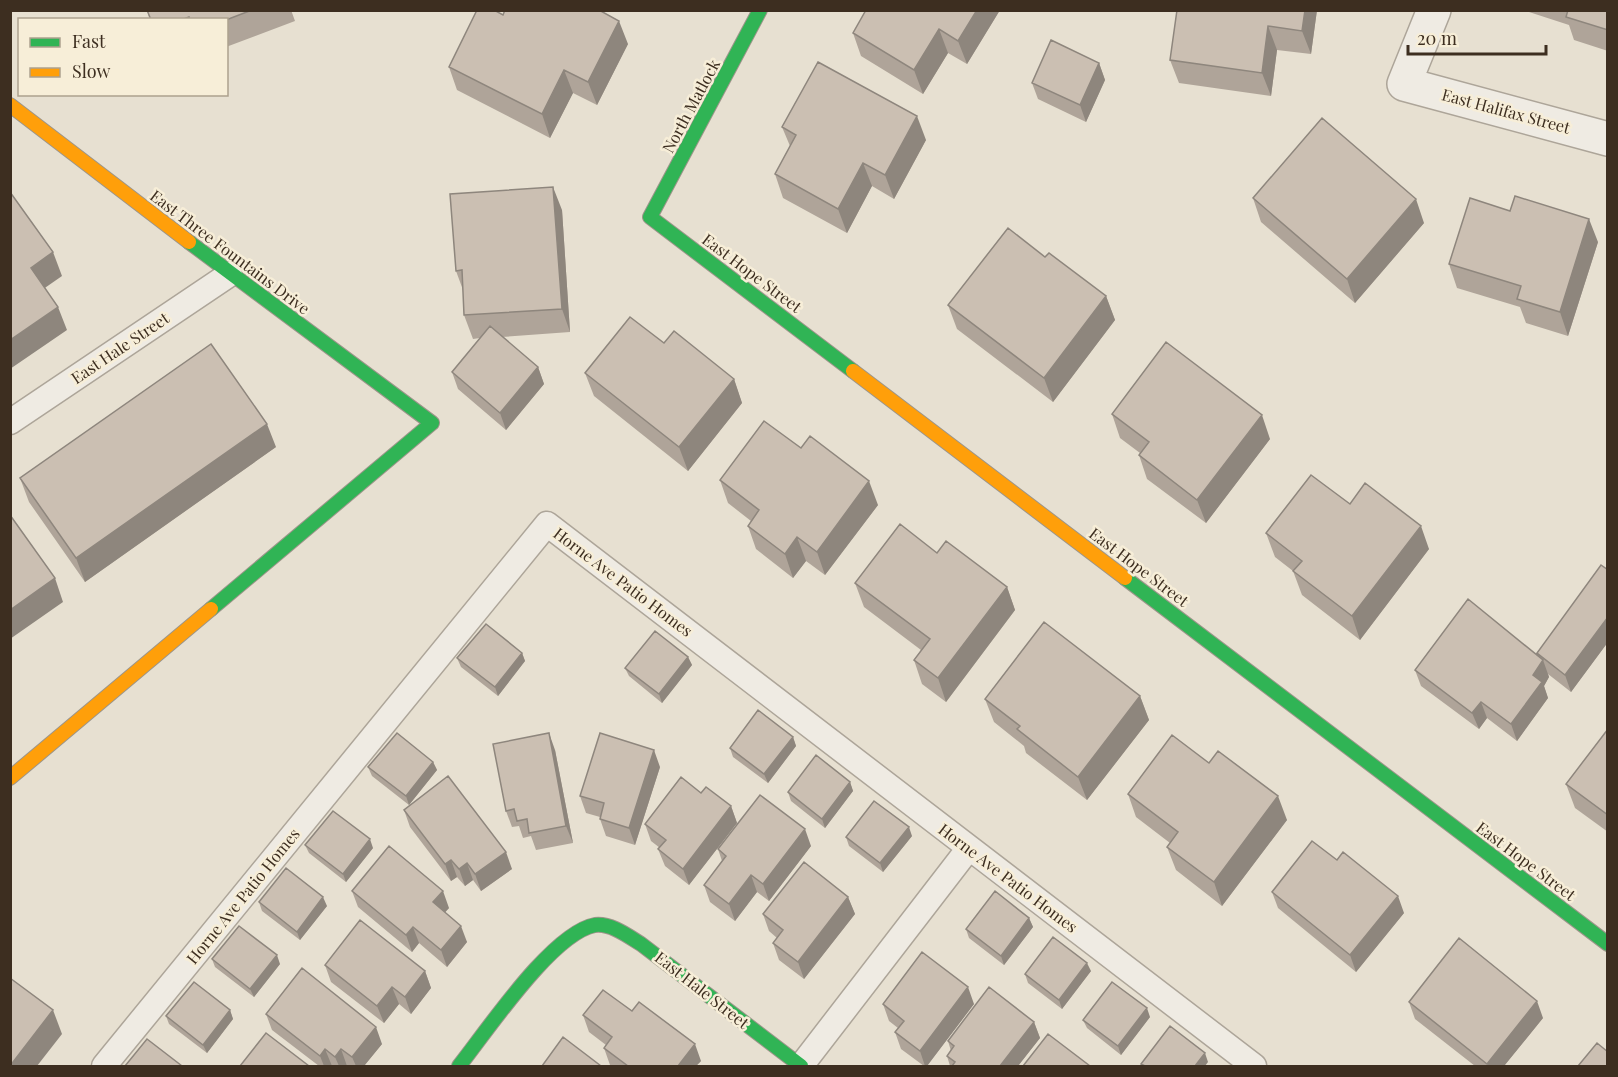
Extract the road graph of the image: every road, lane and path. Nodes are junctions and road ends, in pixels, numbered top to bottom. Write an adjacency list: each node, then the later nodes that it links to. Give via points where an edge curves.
1 (760, 10): 5 (street, North Matlock)
2 (1434, 10): 4 (street, East Halifax Street, via 1404,84)
3 (10, 105): 6 (street, East Three Fountains Drive)
4 (1608, 139)
5 (650, 217): 10 (street, East Hope Street)
6 (230, 274): 7 (lane, East Hale Street); 8 (street, East Three Fountains Drive, via 432,423)
7 (10, 422)
8 (10, 778)
9 (969, 848): 11 (lane, Horne Ave Patio Homes, via 547,524); 13 (lane); 14 (lane, Horne Ave Patio Homes)
10 (1608, 944)
11 (104, 1066)
12 (459, 1066): 13 (street, East Hale Street, via 543,961 569,936 597,925 618,930 641,944)
13 (801, 1066)
14 (1254, 1066)

